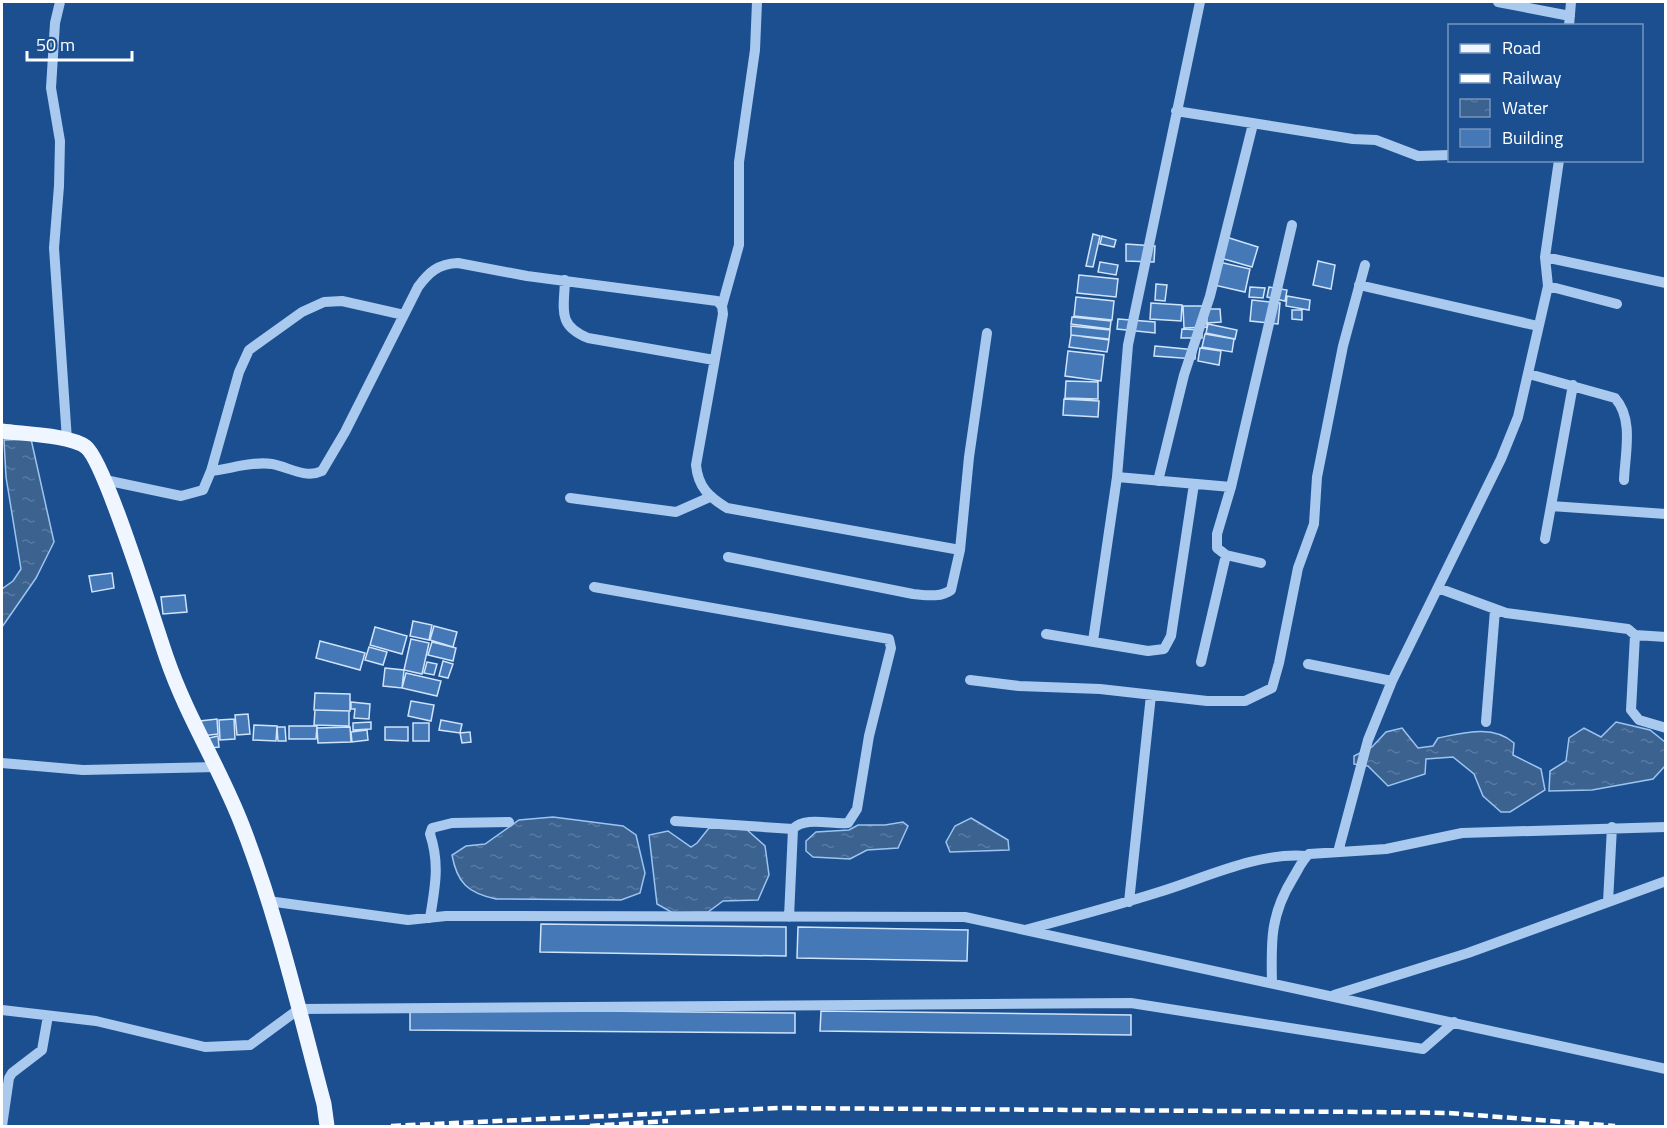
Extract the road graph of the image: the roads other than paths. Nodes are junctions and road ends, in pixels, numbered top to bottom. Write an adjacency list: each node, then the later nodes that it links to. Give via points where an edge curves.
1 (60, 2): 27 (street, via 51,88 60,141 54,248)
2 (758, 2): 19 (street, via 739,162 739,245)
3 (1200, 2): 7 (street)
4 (1498, 2): 6 (street)
5 (1570, 2): 6 (street)
6 (1570, 21)
7 (1176, 111): 8 (street); 29 (street, via 1128,345)
8 (1253, 124): 9 (street, via 1376,140 1418,156); 32 (street)
9 (1448, 155)
10 (1559, 162): 12 (street)
11 (1292, 225): 34 (street)
12 (1545, 257): 15 (street); 17 (street)
13 (1365, 265): 16 (street)
14 (565, 280): 19 (street, via 717,300); 20 (street, via 446,263 427,275); 23 (street, via 564,317 574,332 588,338)
15 (1665, 283)
16 (1359, 285): 21 (street); 55 (street, via 1317,477 1314,524 1298,568 1272,688 1245,701)
17 (1548, 286): 18 (street); 21 (street)
18 (1617, 304)
19 (722, 306): 23 (street)
20 (404, 315): 28 (street, via 322,471 311,474 272,464); 28 (street, via 342,301 324,302 307,308 249,350)
21 (1538, 326): 24 (street)
22 (987, 333): 40 (street)
23 (714, 360): 35 (street, via 696,465 700,485)
24 (1529, 374): 25 (street); 45 (street, via 1518,417 1501,459)
25 (1573, 385): 31 (street, via 1615,398 1624,408); 37 (street)
26 (2, 431): 27 (main road)
27 (61, 439): 30 (main road, via 86,447)
28 (211, 471): 30 (street, via 202,490 181,496)
29 (1117, 477): 32 (street); 50 (street)
30 (105, 480): 59 (main road, via 168,663 190,718)
31 (1624, 480)
32 (1158, 481): 33 (street)
33 (1194, 484): 34 (street); 50 (street, via 1171,636 1164,649 1148,651)
34 (1231, 487): 41 (street, via 1217,534 1217,548)
35 (710, 497): 36 (street, via 676,512); 40 (street, via 727,508)
36 (570, 498)
37 (1551, 506): 38 (street); 39 (street)
38 (1665, 514)
39 (1545, 539)
40 (960, 550): 42 (street, via 951,590 934,596)
41 (1226, 555): 43 (street); 51 (street)
42 (728, 557)
43 (1261, 562)
44 (594, 586): 64 (street, via 889,639 891,648 854,818 836,825 806,822)
45 (1438, 588): 46 (street); 54 (street)
46 (1495, 610): 48 (street, via 1611,625); 56 (street)
47 (1046, 634): 50 (street)
48 (1635, 635): 49 (street); 57 (street, via 1631,710 1639,720)
49 (1665, 637)
50 (1093, 641)
51 (1201, 662)
52 (1308, 664): 54 (street)
53 (970, 680): 55 (street)
54 (1392, 681): 65 (street, via 1368,740)
55 (1151, 695): 69 (street)
56 (1486, 722)
57 (1665, 728)
58 (2, 763): 59 (street, via 82,770)
59 (217, 767): 68 (main road)
60 (675, 821): 64 (street)
61 (509, 822): 72 (street, via 452,823 432,828 438,876)
62 (1612, 827): 63 (street); 65 (street, via 1462,832 1386,849); 70 (street)
63 (1665, 827)
64 (793, 829): 71 (street)
65 (1338, 852): 66 (street)
66 (1306, 856): 69 (street, via 1254,861); 74 (street, via 1275,913)
67 (1665, 881): 70 (street)
68 (268, 901): 72 (street, via 408,920); 76 (main road)
69 (1129, 902): 73 (street)
70 (1608, 902): 75 (street, via 1468,953)
71 (789, 917): 72 (street); 73 (street, via 965,917)
72 (430, 918)
73 (1022, 931): 74 (street)
74 (1272, 983): 75 (street)
75 (1332, 996): 79 (street)
76 (299, 1009): 78 (street, via 250,1045 237,1047 205,1047 96,1021); 79 (street, via 1131,1003 1423,1049); 82 (main road)
77 (2, 1010): 78 (street)
78 (48, 1017): 81 (street, via 42,1050 9,1078)
79 (1454, 1023): 80 (street)
80 (1665, 1069)
81 (2, 1126)
82 (327, 1126)

